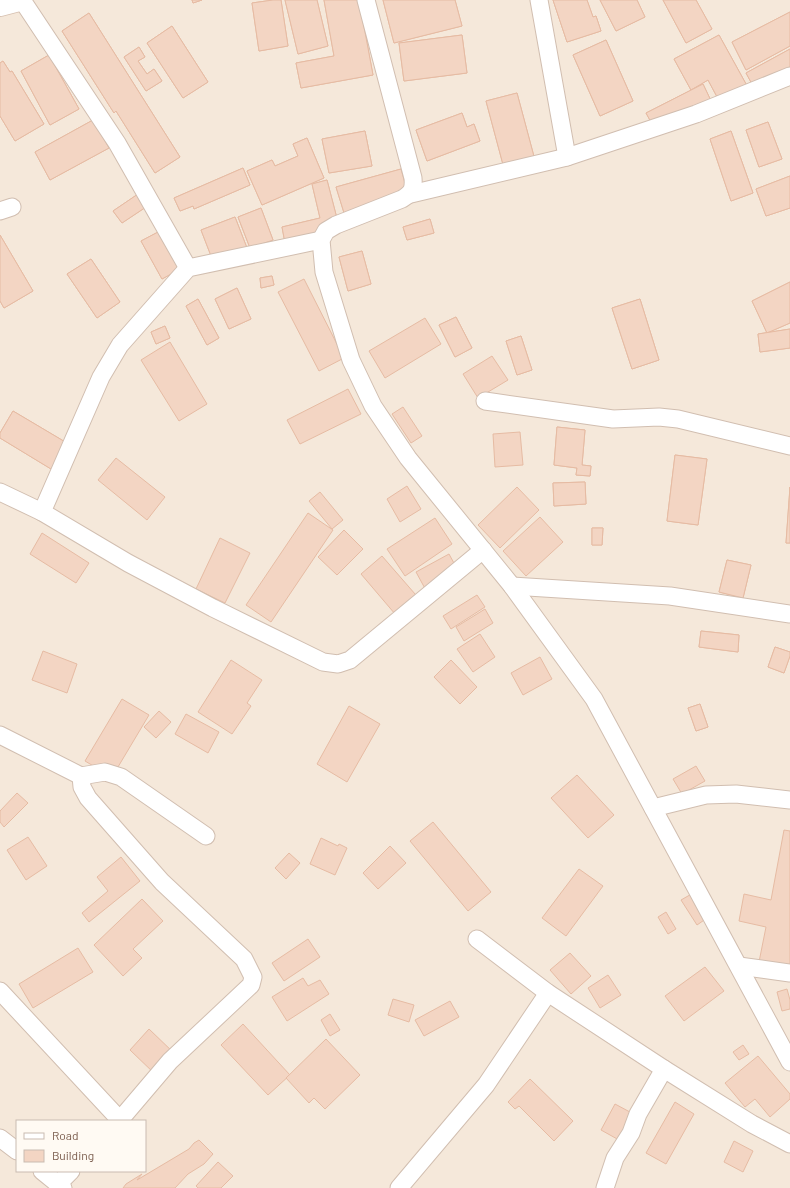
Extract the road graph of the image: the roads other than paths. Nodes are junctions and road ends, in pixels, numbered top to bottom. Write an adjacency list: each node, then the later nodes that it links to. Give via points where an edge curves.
1 (18, 0): 5 (main road)
2 (22, 0): 10 (street, via 117,142)
3 (366, 0): 8 (street, via 413,178)
4 (539, 0): 7 (street)
5 (0, 5)
6 (790, 76): 7 (street, via 696,114)
7 (567, 157): 8 (street)
8 (411, 194): 9 (street, via 336,225 326,231)
9 (321, 240): 10 (street); 15 (street, via 324,272 351,360 373,406 408,458)
10 (188, 268): 14 (street, via 120,345 101,377)
11 (485, 401): 12 (street, via 613,419 678,419)
12 (790, 446)
13 (0, 492): 14 (street)
14 (42, 512): 15 (street, via 128,563 213,608 323,662 338,664 350,660)
15 (483, 550): 16 (street)
16 (512, 586): 17 (street, via 670,596); 21 (street, via 594,699)
17 (790, 614)
18 (0, 735): 19 (street)
19 (81, 776): 22 (street, via 105,772 121,777); 30 (street, via 82,787 88,798 162,882 244,959 252,977 251,985 170,1062)
20 (790, 800): 21 (street, via 736,794 706,794)
21 (653, 808): 24 (street)
22 (206, 836)
23 (477, 939): 27 (street)
24 (739, 966): 25 (street); 28 (street)
25 (790, 973)
26 (0, 991): 30 (street)
27 (548, 993): 29 (street); 37 (street, via 486,1085)
28 (790, 1062)
29 (664, 1070): 32 (street); 38 (street, via 616,1158)
30 (120, 1120)
31 (0, 1138): 33 (street)
32 (790, 1144)
33 (16, 1150)
34 (43, 1172): 36 (street)
35 (70, 1172): 36 (street)
36 (61, 1186)
37 (399, 1188)
38 (605, 1188)

